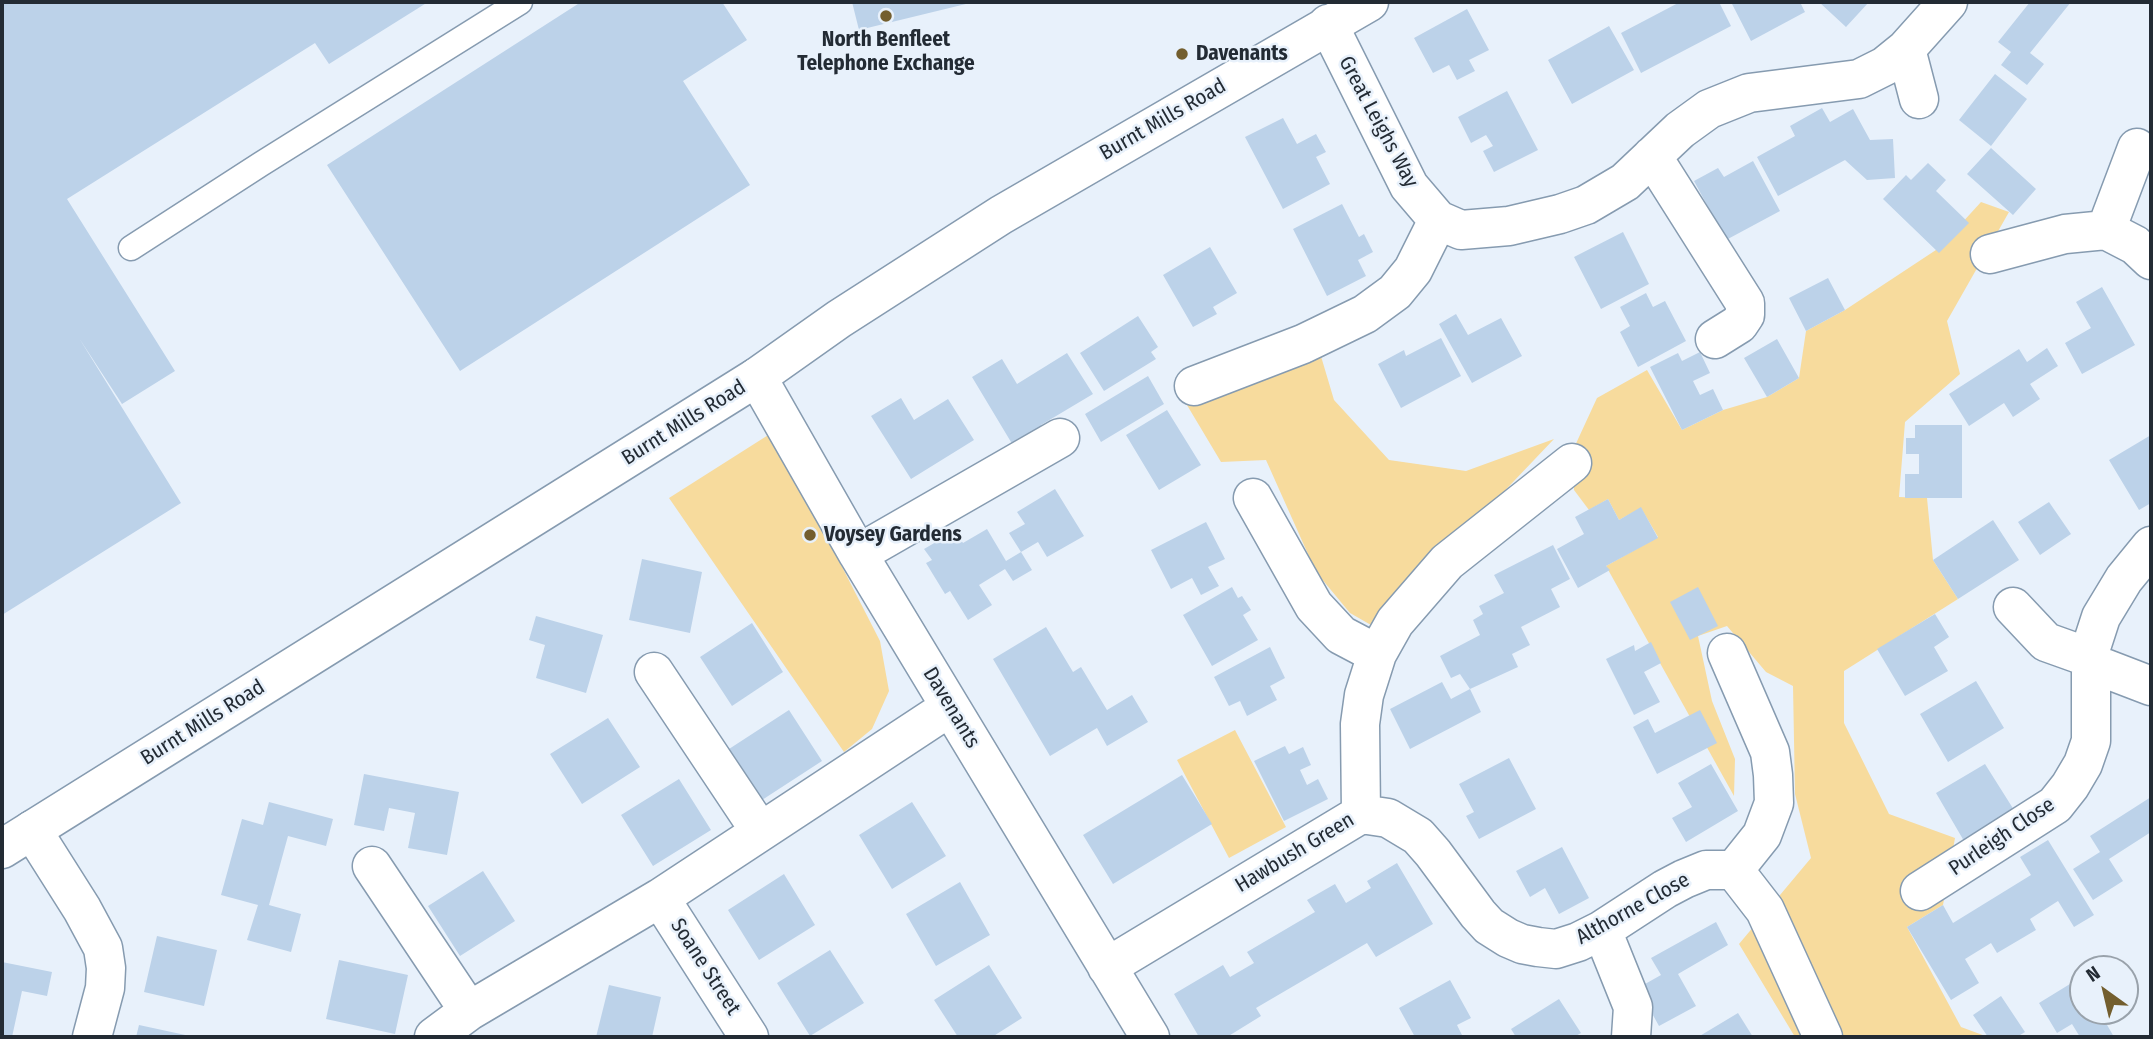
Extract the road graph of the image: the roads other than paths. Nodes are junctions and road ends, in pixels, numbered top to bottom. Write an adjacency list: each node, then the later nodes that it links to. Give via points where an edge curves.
1 (520, 2): 11 (lane)
2 (1369, 2): 4 (street, Burnt Mills Road)
3 (1948, 2): 5 (street)
4 (1328, 24): 9 (street, Great Leighs Way, via 1409,186); 15 (street, Burnt Mills Road, via 1001,215)
5 (1906, 49): 6 (street); 8 (street, via 1859,79 1749,93 1709,109)
6 (1919, 99)
7 (2137, 148): 10 (street)
8 (1652, 156): 9 (street, via 1604,196 1560,214 1509,226 1461,230); 14 (street, via 1745,303 1739,324)
9 (1438, 220): 16 (street, via 1413,270 1395,292 1365,314 1303,344)
10 (2106, 230): 12 (street, via 2064,234); 13 (street, via 2135,245)
11 (131, 248)
12 (1990, 254)
13 (2151, 260)
14 (1715, 340)
15 (757, 377): 21 (street, Davenants); 31 (street, Burnt Mills Road)
16 (1194, 386)
17 (1060, 438): 21 (street)
18 (1572, 463): 24 (street, Hawbush Green, via 1447,562 1395,622)
19 (1253, 498): 24 (street, via 1314,606 1341,635)
20 (2151, 546): 25 (street, Purleigh Close, via 2101,617)
21 (858, 554): 28 (street, Davenants)
22 (2014, 607): 25 (street, via 2046,642)
23 (1727, 653): 33 (street, via 1770,752 1774,803 1762,835)
24 (1377, 654): 29 (street, Hawbush Green, via 1360,724)
25 (2090, 660): 27 (street); 34 (street, Purleigh Close, via 2091,741 2070,786 2054,805)
26 (654, 672): 30 (street)
27 (2151, 686)
28 (950, 707): 30 (street); 37 (street, Davenants)
29 (1362, 814): 36 (street, Althorne Close, via 1388,818 1418,836 1478,914 1508,938 1556,948); 37 (street, Hawbush Green)
30 (760, 831): 35 (street)
31 (17, 839): 39 (street, via 82,909 103,948 105,988)
32 (372, 866): 38 (street)
33 (1720, 870): 36 (street, Althorne Close, via 1665,889); 44 (street, via 1765,910)
34 (1920, 891)
35 (660, 898): 38 (street); 41 (street, Soane Street)
36 (1602, 930): 43 (street, via 1633,1007)
37 (1107, 967): 42 (street, Davenants)
38 (469, 1012): 40 (street)
39 (92, 1037)
40 (434, 1037)
41 (749, 1037)
42 (1150, 1037)
43 (1631, 1037)
44 (1824, 1037)

